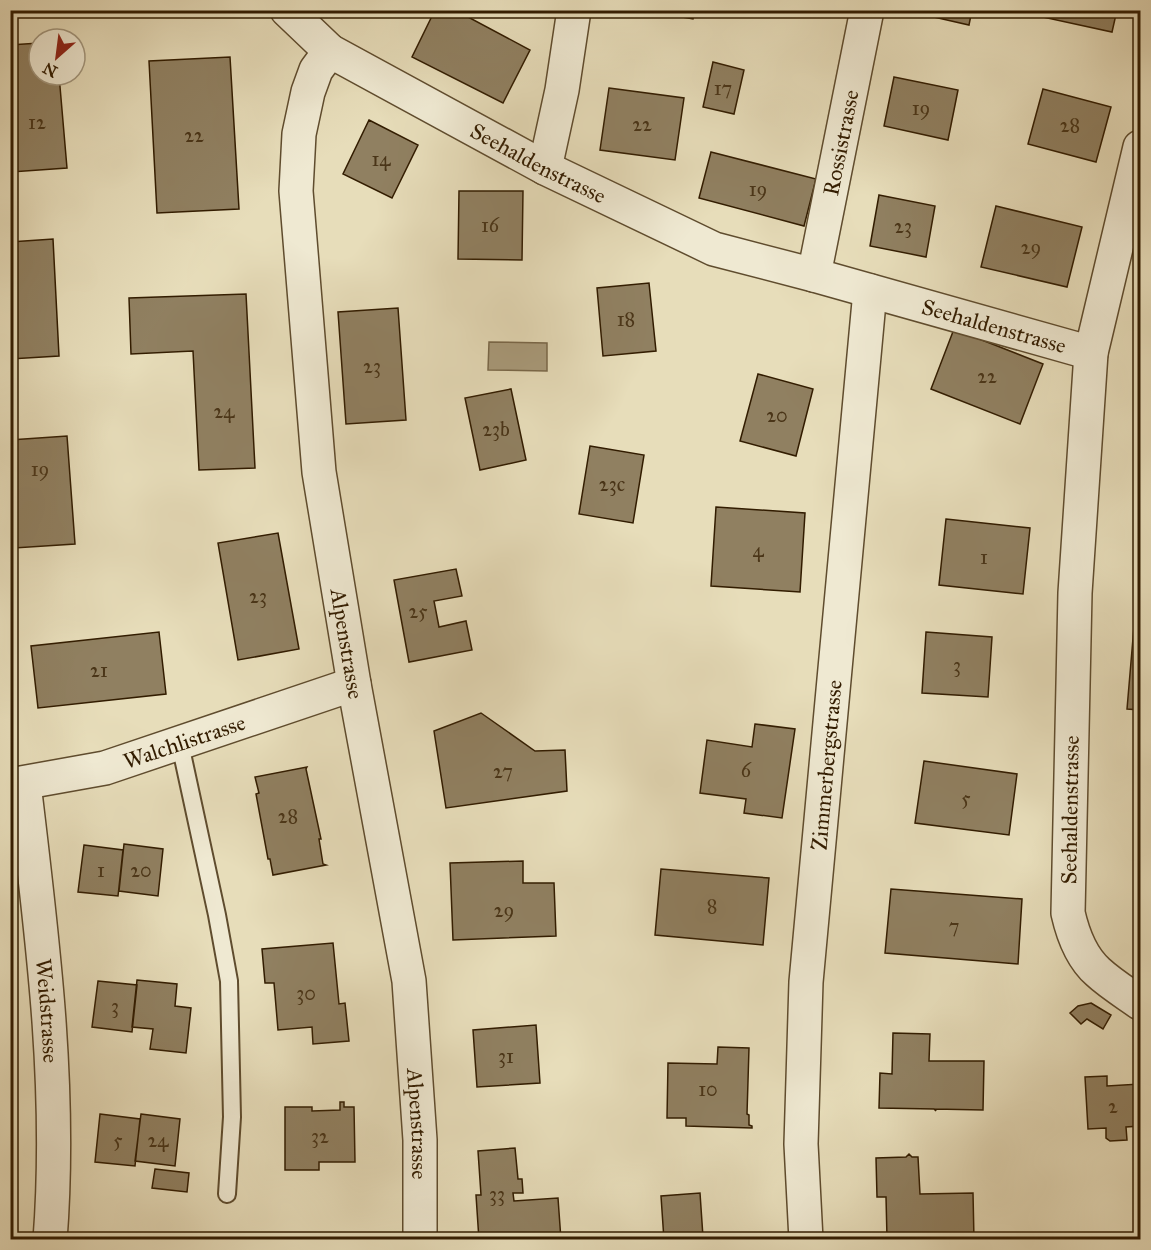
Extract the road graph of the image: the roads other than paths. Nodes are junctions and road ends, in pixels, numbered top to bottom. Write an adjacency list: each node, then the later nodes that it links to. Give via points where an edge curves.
1 (287, 10): 4 (street, Seehaldenstrasse)
2 (574, 10): 6 (street)
3 (867, 10): 7 (street, Rossistrasse)
4 (330, 51): 6 (street, Seehaldenstrasse); 10 (street, Alpenstrasse, via 316,70 308,92 299,134 296,191 319,472)
5 (1140, 147): 9 (street)
6 (545, 168): 7 (street, Seehaldenstrasse, via 714,249)
7 (814, 275): 8 (street, Seehaldenstrasse)
8 (870, 291): 9 (street, Seehaldenstrasse); 17 (street, Zimmerbergstrasse, via 806,982 801,1144)
9 (1090, 353): 13 (street, Seehaldenstrasse, via 1075,593 1068,914 1082,953 1097,971)
10 (354, 684): 11 (street, Walchlistrasse); 16 (street, Alpenstrasse, via 410,981 420,1140)
11 (180, 744): 12 (street, Walchlistrasse, via 105,768); 14 (lane, via 229,981 232,1118)
12 (17, 784): 15 (street, Weidstrasse, via 39,911 48,1004 54,1159)
13 (1140, 1003)
14 (227, 1194)
15 (50, 1239)
16 (420, 1239)
17 (806, 1239)

